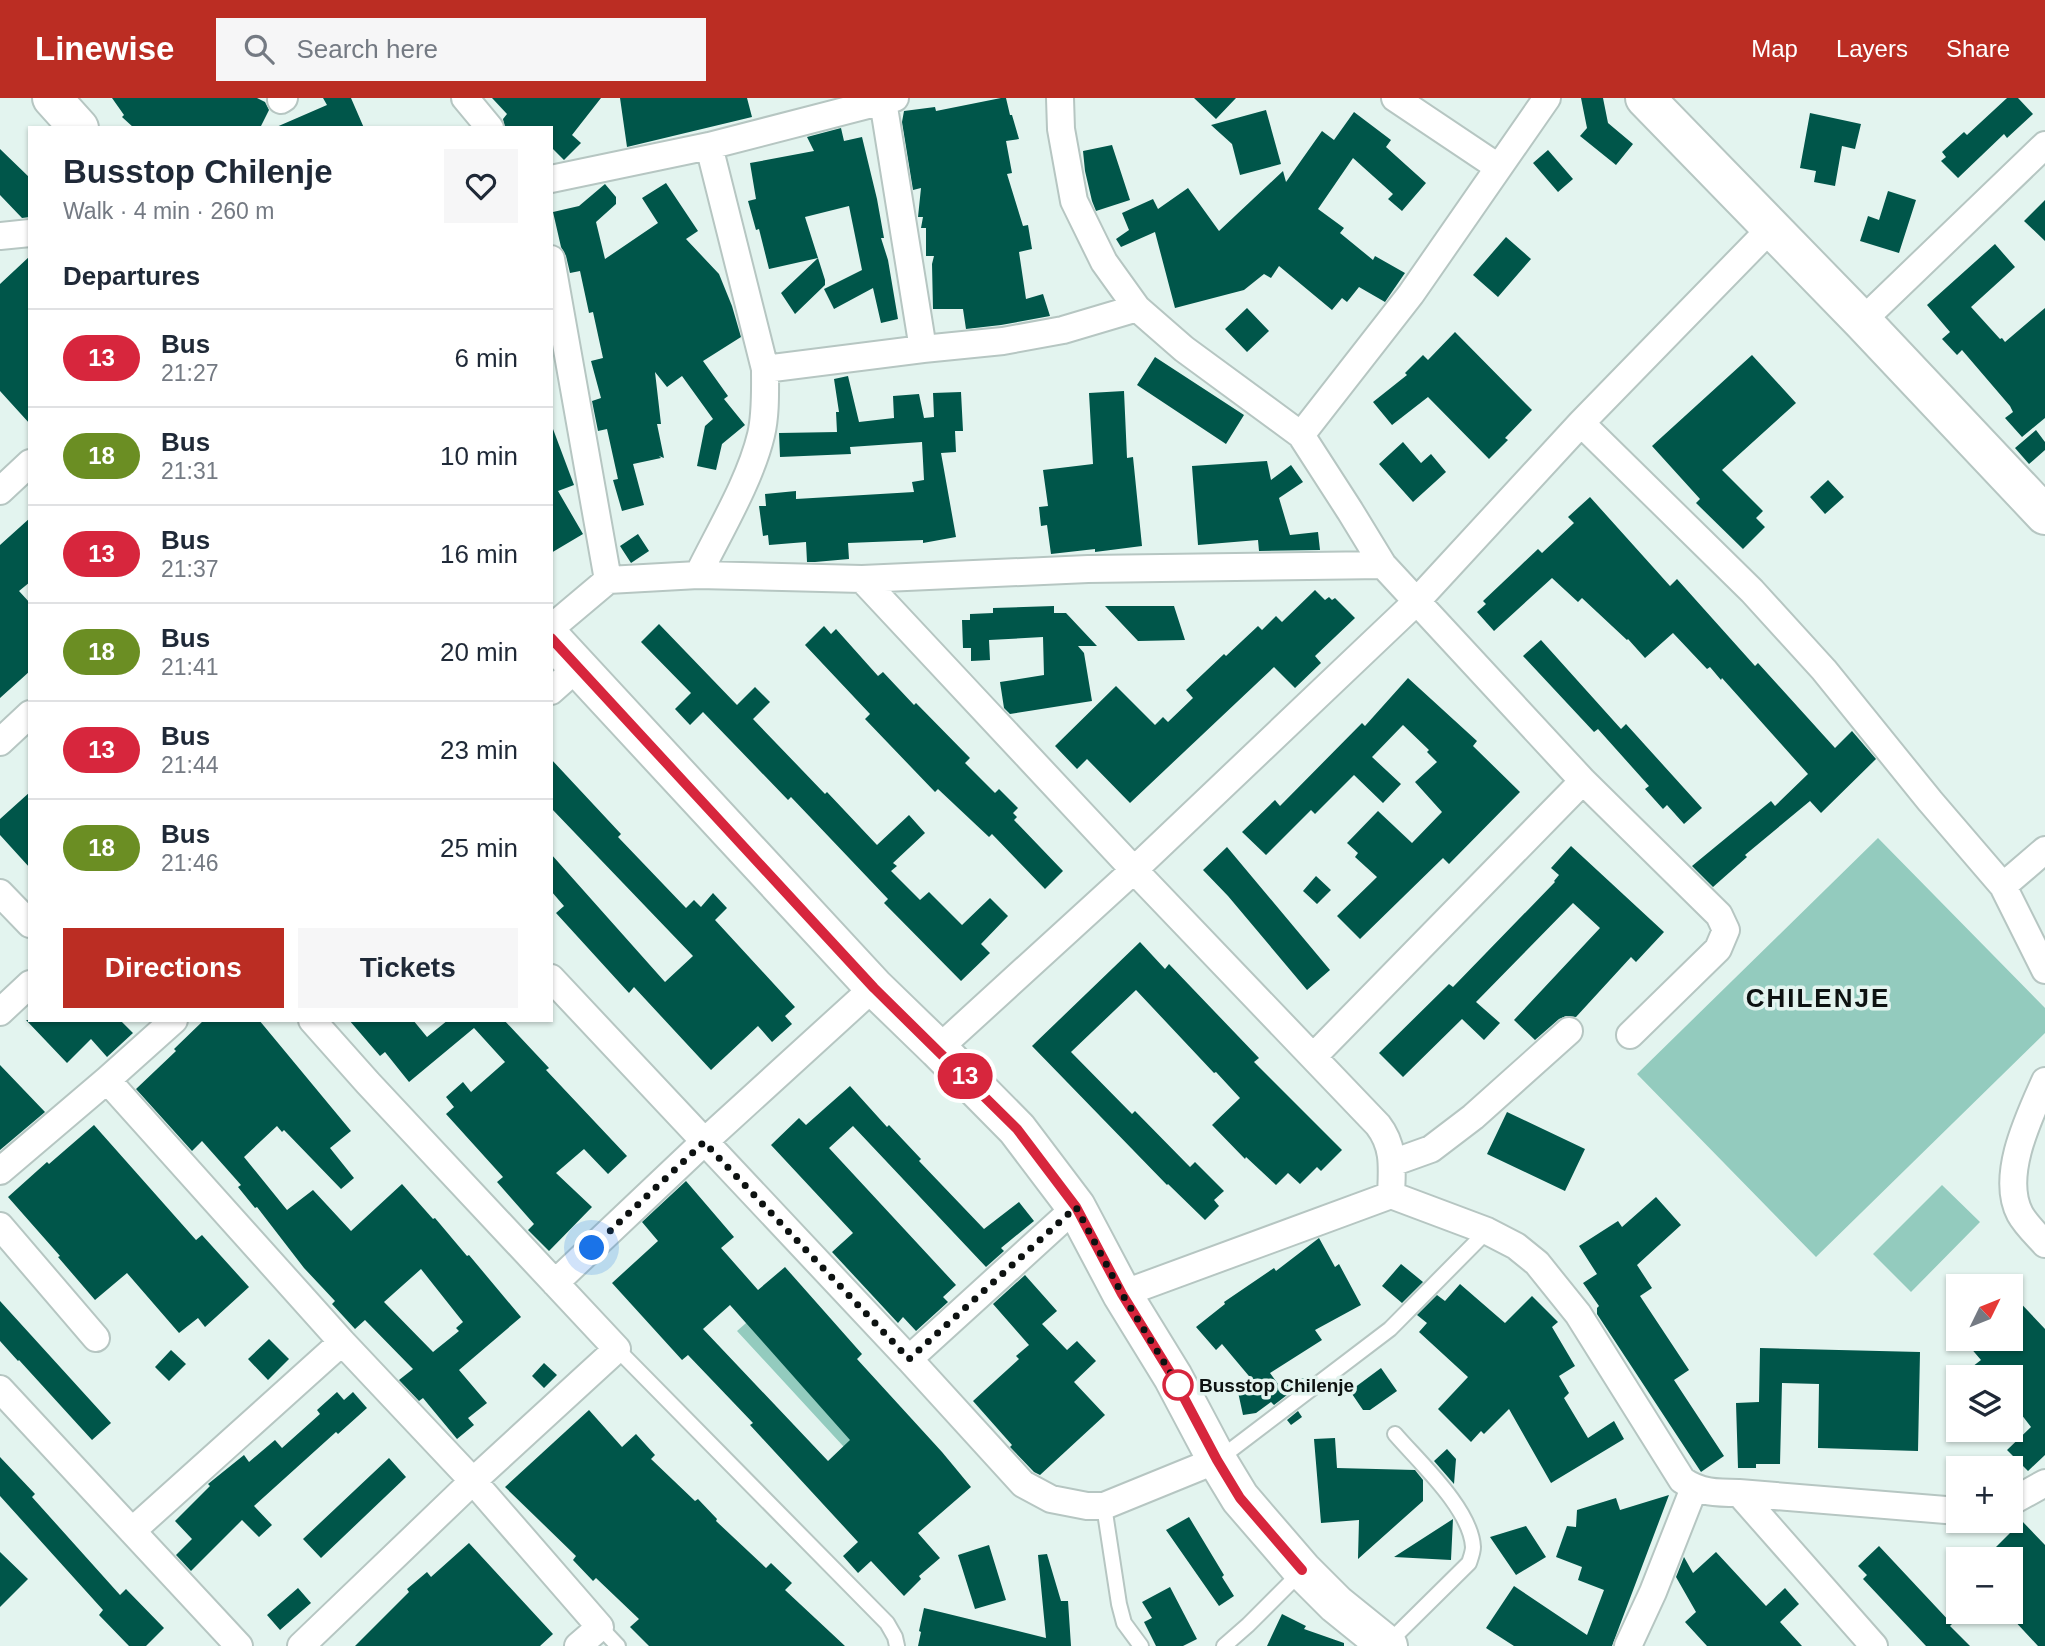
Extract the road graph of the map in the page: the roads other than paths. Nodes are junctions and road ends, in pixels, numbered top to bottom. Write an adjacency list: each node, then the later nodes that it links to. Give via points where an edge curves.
1 (52, 98): 8 (main road)
2 (465, 98): 9 (street)
3 (1060, 98): 18 (street, via 1074,201 1104,262)
4 (1395, 98): 12 (street)
5 (1547, 98): 12 (street)
6 (1645, 98): 14 (main road)
7 (889, 99): 11 (street); 20 (street)
8 (77, 126)
9 (485, 126)
10 (2045, 145): 19 (street)
11 (709, 146): 13 (street); 21 (street)
12 (1498, 167): 23 (street, via 1411,294)
13 (553, 179)
14 (1772, 227): 19 (main road); 22 (street)
15 (28, 233): 16 (street)
16 (0, 236)
17 (553, 270): 30 (street)
18 (1137, 309): 20 (street, via 1063,330); 23 (street)
19 (1862, 321): 26 (main road)
20 (923, 349): 21 (street)
21 (765, 369): 28 (street, via 762,433)
22 (1581, 423): 31 (street); 40 (street, via 1789,629)
23 (1301, 435): 27 (street)
24 (28, 465): 25 (street)
25 (0, 491)
26 (2045, 515)
27 (1383, 565): 29 (street, via 1088,569); 31 (street)
28 (698, 575): 29 (street); 30 (street)
29 (862, 579): 39 (street)
30 (608, 580): 32 (street)
31 (1415, 603): 37 (street); 39 (street)
32 (553, 626)
33 (553, 644): 34 (main road)
34 (565, 679): 46 (main road)
35 (28, 716): 36 (street)
36 (0, 742)
37 (1583, 781): 51 (street, via 1719,915 1726,930 1718,949); 53 (street)
38 (2045, 850): 40 (street)
39 (1133, 870): 52 (street); 53 (street)
40 (2003, 886): 43 (street)
41 (0, 893): 42 (street)
42 (28, 922)
43 (2045, 970)
44 (553, 980): 56 (street)
45 (28, 986): 47 (street)
46 (874, 988): 52 (main road); 56 (street)
47 (0, 1012)
48 (172, 1022): 54 (street)
49 (314, 1022): 64 (street)
50 (1569, 1031): 57 (street, via 1431,1149)
51 (1630, 1035)
52 (938, 1049): 60 (main road, via 1017,1129)
53 (1314, 1056): 57 (street, via 1387,1137)
54 (107, 1080): 58 (street); 67 (street)
55 (2045, 1082): 63 (street, via 2026,1126 2014,1176 2014,1200 2021,1216)
56 (704, 1142): 64 (street); 69 (street)
57 (1392, 1163): 59 (street)
58 (0, 1171)
59 (1391, 1195): 62 (street); 65 (street)
60 (1076, 1207): 65 (main road); 69 (street)
61 (0, 1226): 66 (street)
62 (1487, 1231): 72 (lane, via 1390,1329); 75 (street, via 1516,1246 1551,1279 1578,1314 1682,1480)
63 (2045, 1244)
64 (555, 1283): 68 (street)
65 (1122, 1294): 72 (main road)
66 (96, 1338)
67 (342, 1342): 73 (street); 80 (street)
68 (617, 1349): 73 (street); 87 (lane, via 887,1623)
69 (909, 1359): 78 (street, via 1023,1484 1051,1499)
70 (0, 1389): 80 (street)
71 (1395, 1434): 90 (lane, via 1457,1505 1473,1549 1469,1563)
72 (1217, 1460): 78 (street); 81 (main road, via 1240,1498)
73 (473, 1481): 82 (street); 84 (street)
74 (2045, 1483): 77 (street)
75 (1693, 1488): 76 (street); 91 (street)
76 (1739, 1493): 79 (street); 92 (street)
77 (2023, 1496)
78 (1104, 1506): 88 (lane, via 1124,1623)
79 (1946, 1510)
80 (132, 1531): 83 (street)
81 (1302, 1570): 89 (lane); 90 (main road)
82 (600, 1627): 85 (street); 86 (lane)
83 (239, 1646)
84 (301, 1646)
85 (578, 1646)
86 (618, 1646)
87 (897, 1646)
88 (1141, 1646)
89 (1224, 1646)
90 (1387, 1646)
91 (1628, 1646)
92 (1874, 1646)

